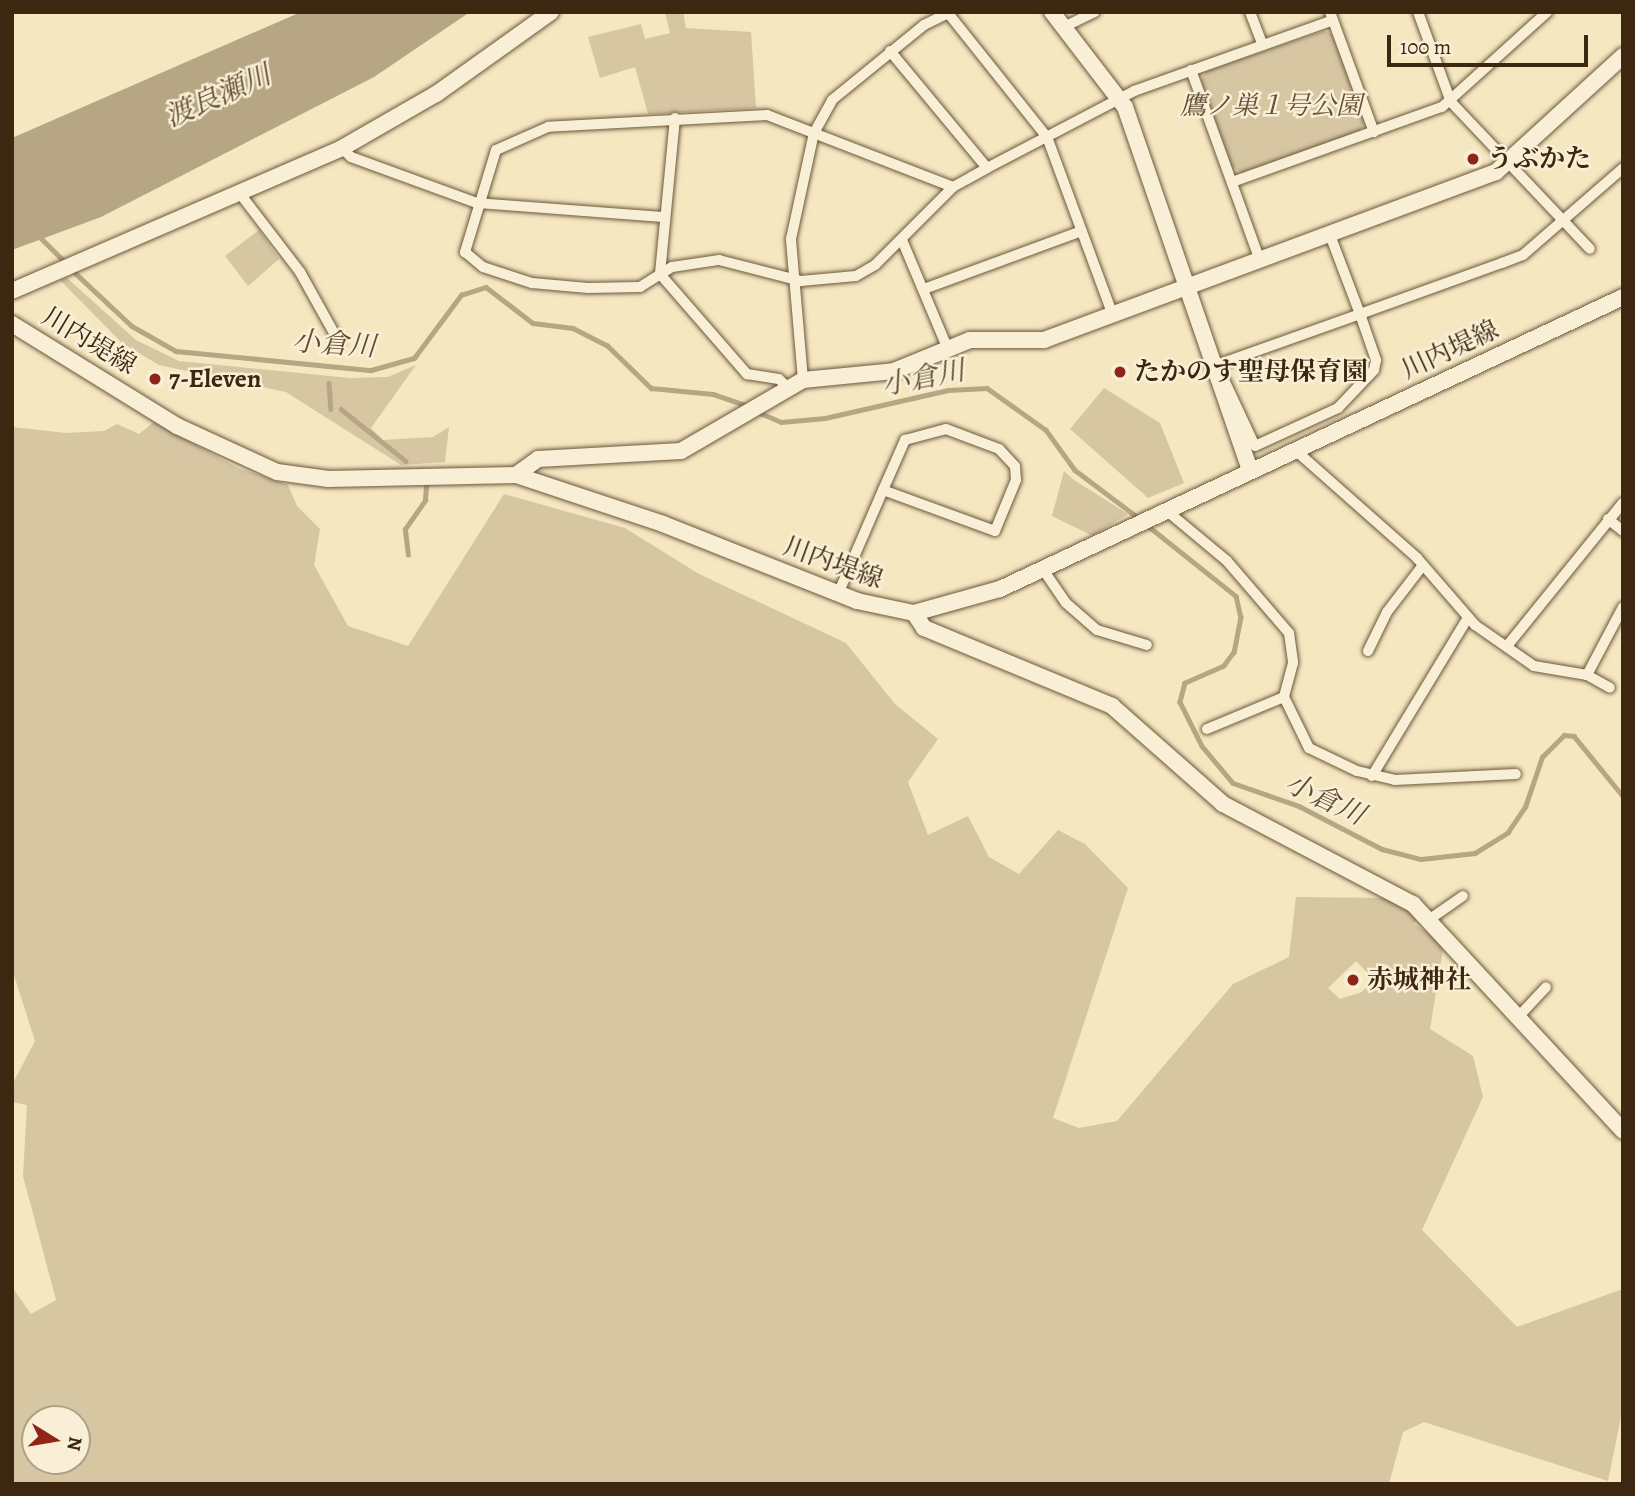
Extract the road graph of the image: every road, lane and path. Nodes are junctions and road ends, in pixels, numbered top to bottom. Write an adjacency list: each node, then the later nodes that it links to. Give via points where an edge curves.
1 (551, 12): 20 (street, via 446,88)
2 (1052, 12): 9 (street)
3 (1096, 12): 9 (street)
4 (1250, 12): 10 (street)
5 (1547, 12): 15 (street)
6 (944, 14): 11 (street); 19 (street)
7 (1421, 14): 15 (street)
8 (1332, 16): 10 (street); 17 (street)
9 (1064, 27): 14 (street)
10 (1262, 44): 13 (street)
11 (890, 51): 18 (street, via 832,100); 22 (street)
12 (1623, 56): 21 (street)
13 (1191, 71): 14 (street); 24 (street)
14 (1119, 97): 19 (street); 37 (street)
15 (1451, 102): 17 (street); 21 (street)
16 (675, 118): 18 (street, via 767,115); 27 (street, via 538,130 496,150); 28 (street)
17 (1374, 132): 24 (street)
18 (814, 133): 25 (street); 36 (street, via 792,230)
19 (1047, 137): 22 (street); 30 (street)
20 (342, 148): 26 (street); 27 (street, via 351,157)
21 (1509, 165): 29 (street); 31 (street)
22 (987, 168): 25 (street)
23 (1623, 168): 29 (street)
24 (1232, 182): 34 (street)
25 (953, 187): 32 (street)
26 (241, 195): 39 (street); 44 (street, via 305,280)
27 (477, 203): 28 (street); 35 (street, via 465,247 483,267 532,283 588,288 639,287)
28 (664, 218): 35 (street)
29 (1564, 223): 33 (street); 41 (street, via 1523,255)
30 (1082, 231): 38 (street); 42 (street)
31 (1330, 235): 34 (street); 41 (street)
32 (902, 240): 36 (street, via 856,276); 38 (street)
33 (1590, 249)
34 (1260, 261): 37 (street)
35 (660, 274): 36 (street, via 728,260); 48 (street, via 747,374 779,379)
36 (794, 280): 47 (street)
37 (1190, 287): 42 (street); 46 (street)
38 (924, 289): 45 (street)
39 (12, 291)
40 (1623, 297): 49 (street, 川内堤線)
41 (1360, 314): 46 (street); 46 (street, via 1376,360 1372,374 1338,408 1255,446)
42 (1113, 315): 45 (street, via 1044,340 980,339)
43 (12, 324): 51 (street, 川内堤線, via 177,426 277,472 329,479)
44 (338, 342)
45 (947, 347): 47 (street, via 881,374)
46 (1217, 365): 50 (street)
47 (803, 380): 48 (street)
48 (788, 388): 51 (street, via 681,452 538,459)
49 (1294, 449): 50 (street, 川内堤線); 57 (street)
50 (1250, 471): 54 (street, 川内堤線)
51 (516, 475): 59 (street, 川内堤線, via 663,524)
52 (883, 490): 52 (street, via 905,440 946,429 999,449 1017,474 995,531); 59 (street)
53 (1623, 503): 55 (street)
54 (1167, 511): 58 (street, 川内堤線); 68 (street, via 1227,561 1289,633 1293,663)
55 (1608, 519): 56 (street); 64 (street)
56 (1623, 531)
57 (1423, 565): 62 (street); 65 (street, via 1387,612)
58 (1042, 568): 61 (street, 川内堤線, via 958,606); 63 (street, via 1066,603 1097,630)
59 (838, 594): 61 (street, 川内堤線)
60 (1623, 607): 66 (street)
61 (914, 613): 73 (street, via 924,628 1112,706 1223,804)
62 (1467, 618): 64 (street); 71 (street)
63 (1147, 645)
64 (1507, 646): 66 (street, via 1545,670)
65 (1368, 651)
66 (1587, 675): 67 (street)
67 (1610, 688)
68 (1284, 697): 69 (street); 71 (street, via 1309,748)
69 (1207, 729)
70 (1516, 774): 71 (street, via 1409,780)
71 (1373, 775)
72 (1463, 896): 73 (street)
73 (1430, 919): 75 (street)
74 (1546, 987): 75 (street)
75 (1520, 1014): 76 (street)
76 (1623, 1131)

